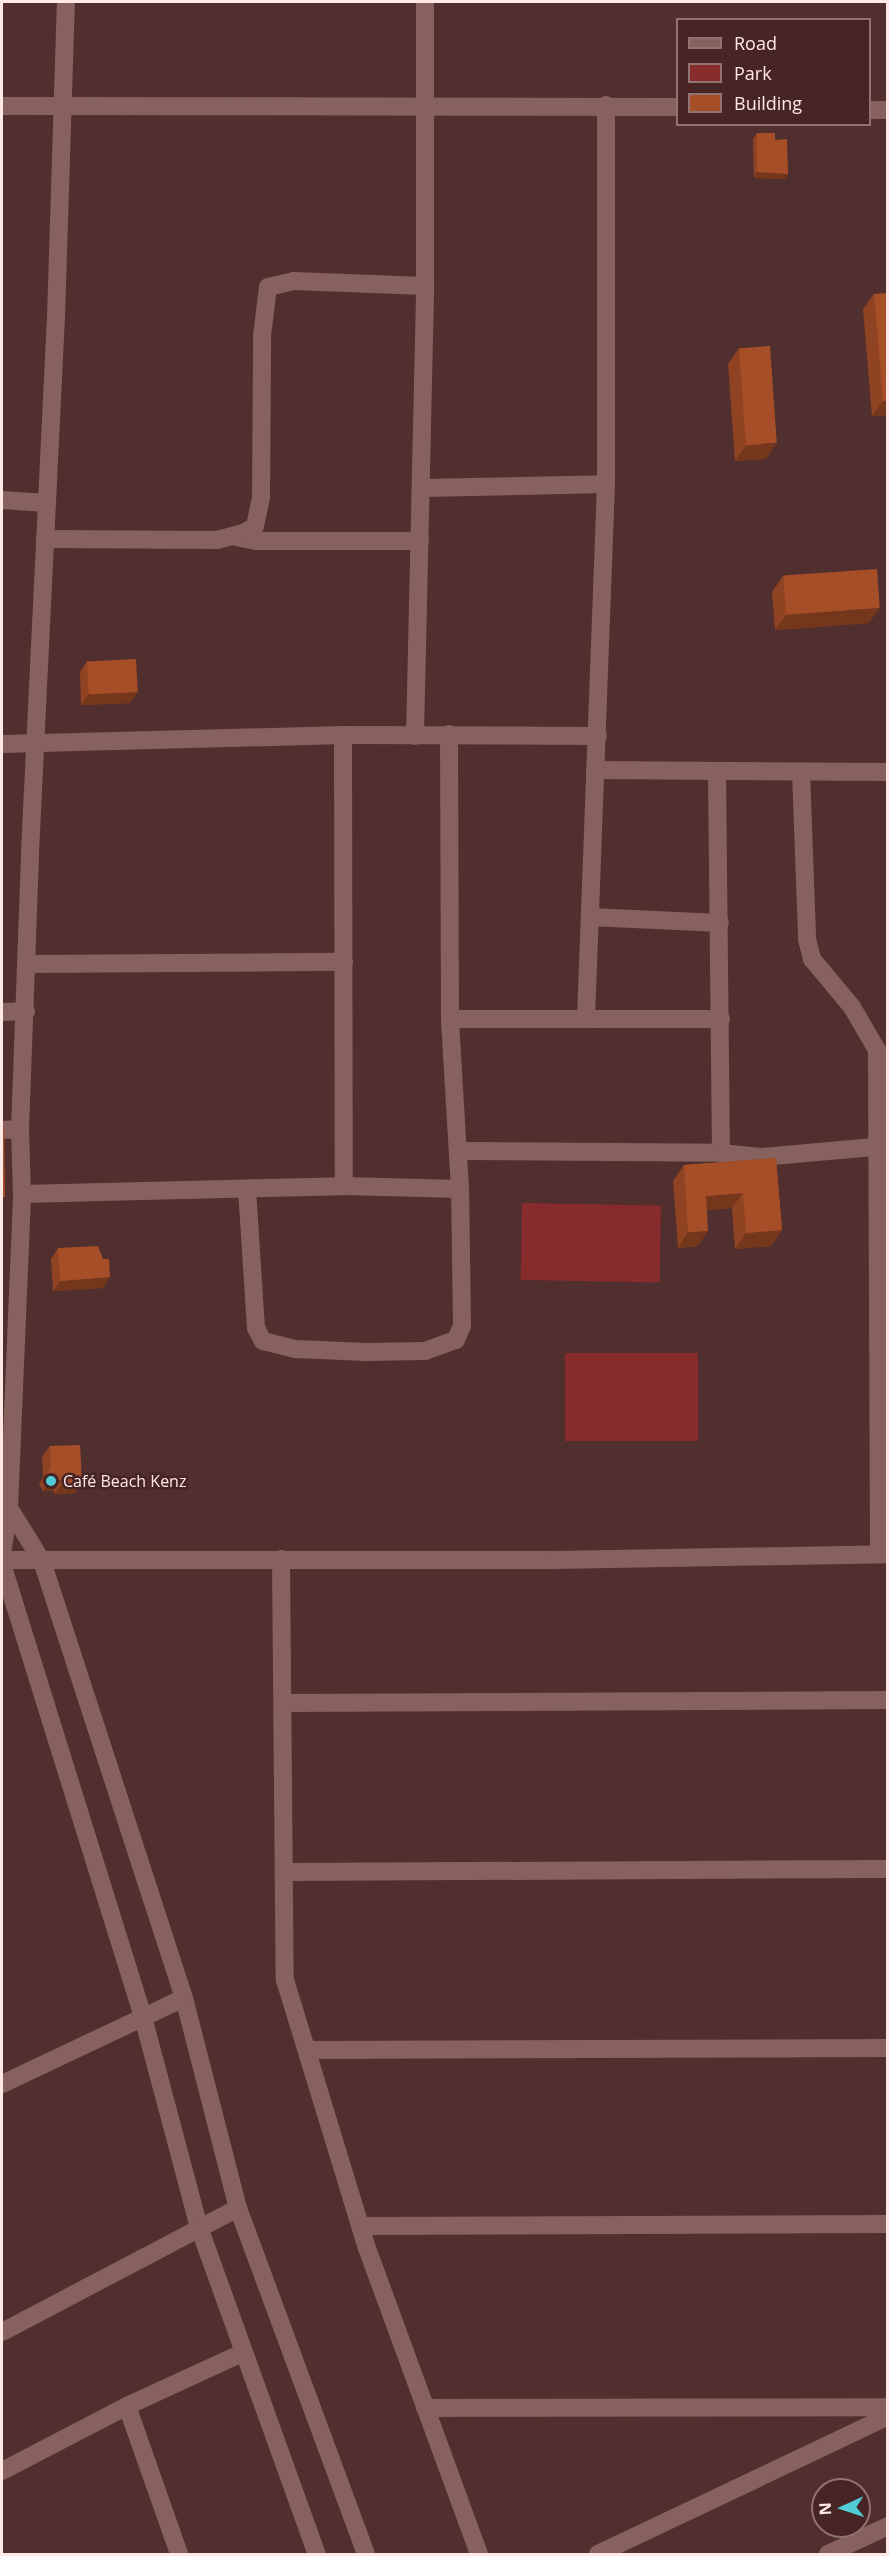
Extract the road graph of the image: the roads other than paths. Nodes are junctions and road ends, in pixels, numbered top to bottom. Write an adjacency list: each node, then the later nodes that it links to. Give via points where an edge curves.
1 (66, 2): 7 (street)
2 (425, 2): 6 (street)
3 (606, 105): 5 (street); 6 (street); 11 (street)
4 (2, 106): 7 (street)
5 (676, 106)
6 (426, 107): 7 (street); 10 (street)
7 (63, 108): 14 (street)
8 (871, 110): 9 (street)
9 (888, 110)
10 (425, 286): 12 (street); 15 (street, via 294,280 268,287 262,336 258,516 255,526)
11 (606, 484): 12 (street); 21 (street)
12 (421, 488): 17 (street)
13 (2, 501): 14 (street)
14 (47, 504): 16 (street)
15 (236, 537): 16 (street); 17 (street, via 256,542)
16 (45, 539): 23 (street)
17 (420, 541): 20 (street)
18 (449, 734): 20 (street); 21 (street); 34 (street)
19 (343, 735): 20 (street); 23 (street); 30 (street)
20 (415, 736)
21 (598, 736): 24 (street)
22 (2, 744): 23 (street)
23 (34, 744): 31 (street)
24 (595, 770): 27 (street); 28 (street)
25 (801, 772): 26 (street); 27 (street); 37 (street, via 807,939 812,959)
26 (888, 772)
27 (717, 773): 29 (street)
28 (590, 917): 29 (street); 35 (street)
29 (720, 922): 36 (street)
30 (345, 962): 31 (street); 43 (street)
31 (29, 964): 32 (street)
32 (26, 1011): 33 (street); 38 (street)
33 (2, 1012)
34 (450, 1019): 35 (street); 41 (street)
35 (586, 1019): 36 (street)
36 (722, 1019): 42 (street)
37 (882, 1048): 40 (street)
38 (21, 1129): 39 (street); 46 (street)
39 (2, 1130)
40 (881, 1146): 42 (street, via 784,1156); 47 (street)
41 (458, 1151): 42 (street); 45 (street)
42 (721, 1153)
43 (344, 1186): 44 (street); 45 (street)
44 (247, 1189): 45 (street, via 258,1336 276,1347 366,1352 425,1351 456,1340 462,1326); 46 (street)
45 (460, 1189)
46 (22, 1194): 48 (street)
47 (882, 1260): 51 (street)
48 (8, 1365): 49 (street)
49 (9, 1508): 50 (street); 54 (street)
50 (2, 1554)
51 (883, 1554): 52 (street, via 555,1560)
52 (280, 1559): 54 (street); 56 (street)
53 (2, 1562): 54 (street); 60 (street)
54 (42, 1562): 59 (street)
55 (888, 1700): 56 (street)
56 (283, 1703): 58 (street)
57 (888, 1869): 58 (street)
58 (286, 1872): 62 (street, via 285,1980)
59 (184, 1998): 60 (street); 64 (street)
60 (143, 2017): 63 (street); 67 (street)
61 (888, 2048): 62 (street)
62 (307, 2050): 66 (street)
63 (2, 2084)
64 (238, 2208): 67 (street); 78 (street)
65 (888, 2224): 66 (street)
66 (361, 2226): 72 (street)
67 (200, 2228): 68 (street); 69 (street)
68 (2, 2332)
69 (242, 2353): 70 (street); 77 (street)
70 (127, 2406): 74 (street); 76 (street)
71 (888, 2407): 72 (street)
72 (425, 2408): 79 (street)
73 (888, 2416): 80 (street)
74 (2, 2471)
75 (888, 2526): 81 (street)
76 (179, 2554)
77 (317, 2554)
78 (366, 2554)
79 (479, 2554)
80 (598, 2554)
81 (828, 2554)

